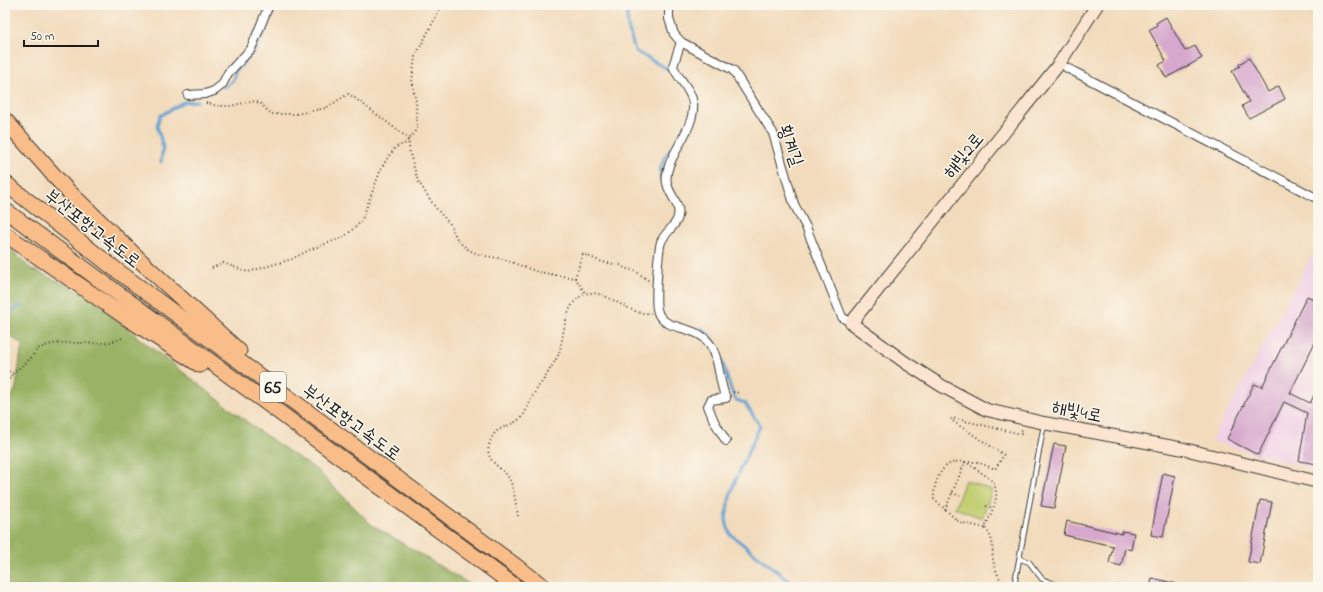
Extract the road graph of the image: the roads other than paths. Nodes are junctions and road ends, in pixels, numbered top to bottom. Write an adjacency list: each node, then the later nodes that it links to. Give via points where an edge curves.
1 (269, 5): 6 (street, via 248,53 228,73 222,85 214,91)
2 (669, 5): 4 (street, via 669,19 674,34)
3 (1097, 5): 12 (street, 해빛2로, via 1059,64)
4 (681, 42): 12 (street, 횡계길, via 733,70 742,82 773,133 794,204 806,227 842,317); 16 (street, via 673,66 688,90 693,104 687,130 668,170 667,183 679,208 677,220 660,246 658,312 660,318 669,325 692,330 704,338 713,349 726,398 712,400 708,406)
5 (1067, 68): 9 (street)
6 (188, 95)
7 (5, 120): 13 (highway, via 66,189 144,265)
8 (5, 183): 13 (highway, 부산포항고속도로 / 65)
9 (1318, 199)
10 (5, 210): 14 (highway, 부산포항고속도로 / 65)
11 (5, 234): 14 (highway, via 178,351)
12 (852, 323): 15 (street, 해빛4로, via 906,363 967,400 987,410)
13 (300, 407): 20 (highway, 부산포항고속도로 / 65)
14 (285, 416): 19 (highway, 부산포항고속도로 / 65)
15 (1044, 423): 17 (street, 해빛4로, via 1184,449); 18 (lane)
16 (726, 441)
17 (1318, 482)
18 (1020, 559): 21 (lane); 22 (lane, via 1029,562 1042,579)
19 (516, 587)
20 (544, 587)
21 (1014, 587)
22 (1061, 587)

